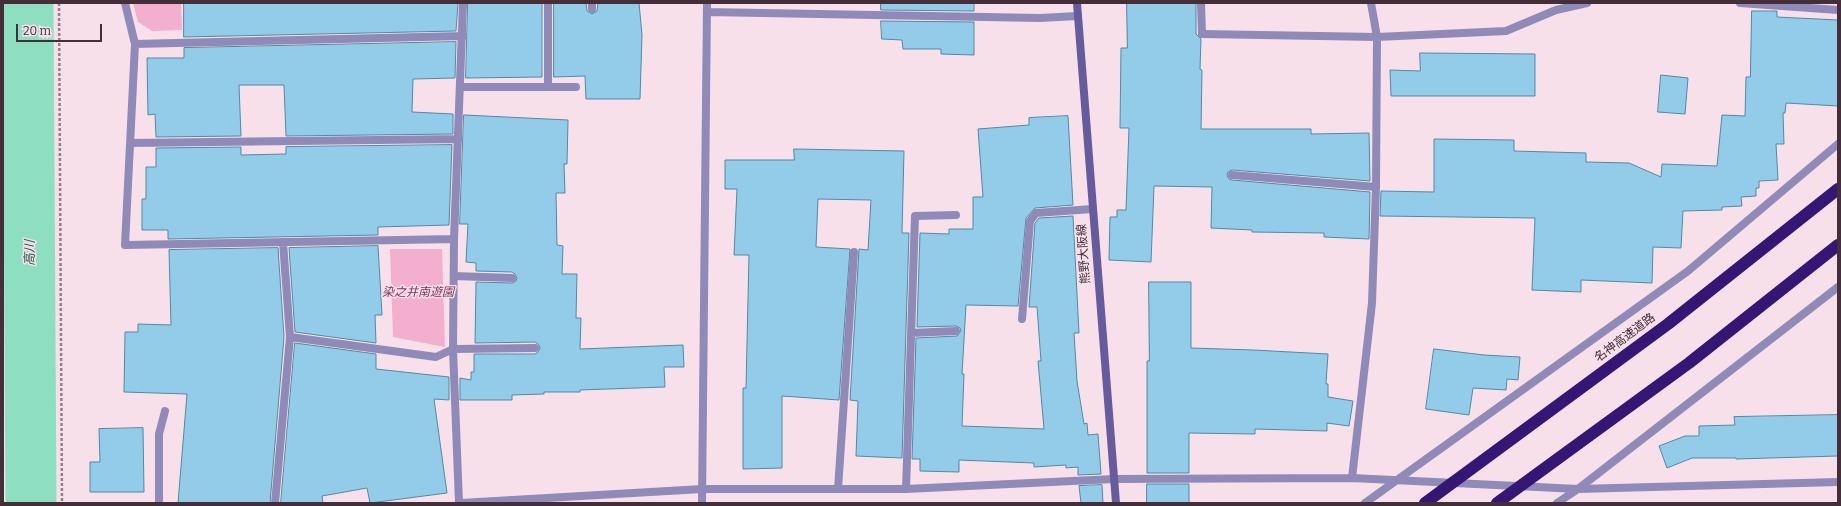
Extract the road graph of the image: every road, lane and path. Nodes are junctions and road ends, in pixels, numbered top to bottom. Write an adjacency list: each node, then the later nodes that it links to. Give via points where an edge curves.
1 (59, 3): 50 (path)
2 (125, 3): 16 (street)
3 (463, 3): 14 (street)
4 (548, 3): 18 (street)
5 (707, 3): 12 (street)
6 (1077, 3): 13 (main road, 熊野大阪線)
7 (1201, 3): 15 (street, via 1202,34)
8 (1371, 3): 15 (street)
9 (1587, 3): 15 (street, via 1556,10 1506,31)
10 (1740, 3): 11 (street)
11 (1838, 10)
12 (707, 12): 13 (street, via 1040,18); 46 (street)
13 (1078, 16): 26 (main road, 熊野大阪線)
14 (463, 36): 16 (street); 17 (street)
15 (1377, 36): 24 (street)
16 (135, 44): 21 (street)
17 (461, 87): 18 (street); 20 (street)
18 (548, 87): 19 (street)
19 (576, 87)
20 (459, 139): 21 (street); 28 (street)
21 (130, 143): 29 (street, via 125,245)
22 (1838, 144): 44 (street, via 1688,271)
23 (1232, 175): 24 (street)
24 (1376, 187): 42 (street, via 1372,303)
25 (1838, 189): 57 (highway, 名神高速道路, via 1668,324)
26 (1093, 209): 35 (street, via 1036,213 1030,221); 43 (main road, 熊野大阪線)
27 (956, 215): 37 (street, via 915,216)
28 (454, 239): 29 (street); 32 (street)
29 (283, 242): 38 (street)
30 (1838, 245): 58 (highway, via 1689,363)
31 (854, 252): 47 (street)
32 (454, 276): 33 (street); 40 (street)
33 (512, 278)
34 (1838, 288): 49 (street)
35 (1022, 319)
36 (956, 331): 37 (street)
37 (912, 333): 48 (street)
38 (290, 337): 40 (street, via 436,357); 52 (street)
39 (535, 348): 40 (street)
40 (453, 349): 53 (street)
41 (165, 411): 51 (street, via 159,434)
42 (1352, 478): 43 (street); 44 (street)
43 (1114, 479): 48 (street); 55 (main road, 熊野大阪線)
44 (1398, 480): 49 (street); 56 (street)
45 (1838, 482): 49 (street)
46 (702, 489): 47 (street); 53 (street); 54 (street)
47 (838, 489): 48 (street)
48 (906, 489)
49 (1578, 489): 59 (street); 60 (street)
50 (62, 503)
51 (159, 503)
52 (275, 503)
53 (460, 503)
54 (702, 503)
55 (1116, 503)
56 (1365, 503)
57 (1425, 503)
58 (1497, 503)
59 (1557, 503)
60 (1567, 503)

